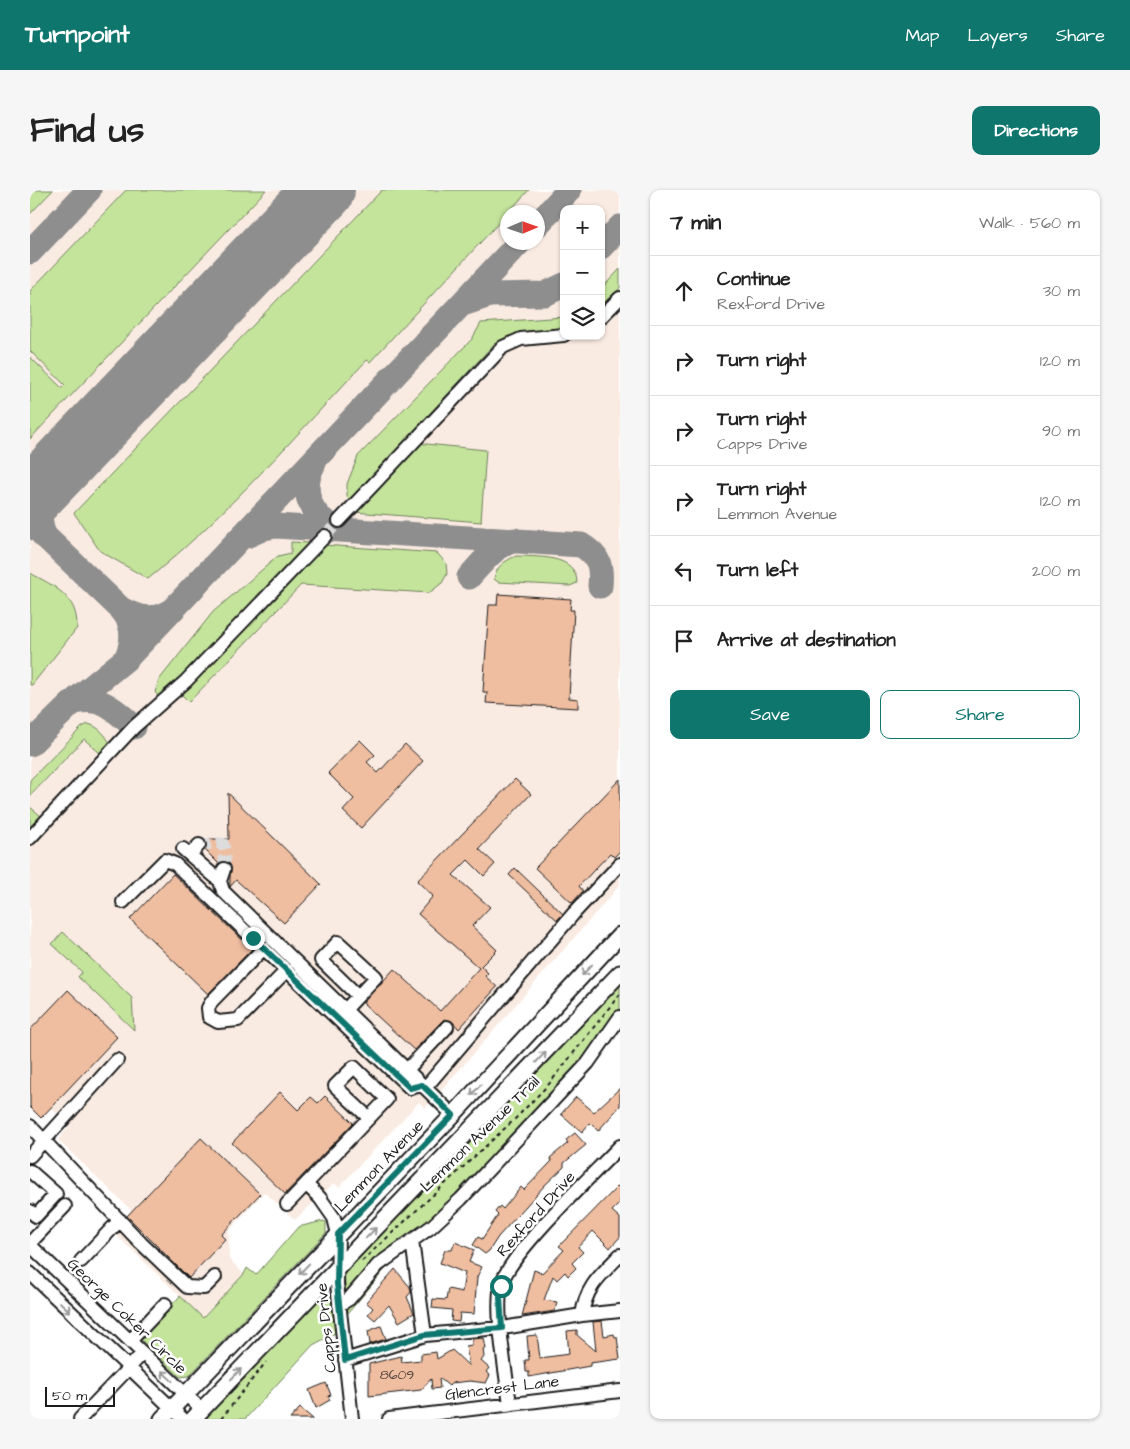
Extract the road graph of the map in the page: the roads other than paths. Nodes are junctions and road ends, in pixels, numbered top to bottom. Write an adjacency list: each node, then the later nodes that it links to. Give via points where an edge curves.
1 (620, 298): 2 (street)
2 (605, 313)
3 (560, 335): 4 (street, via 521,339 503,347)
4 (339, 521)
5 (325, 536): 6 (street, via 186,681 134,727)
6 (30, 838)
7 (199, 845): 10 (street, via 187,852)
8 (620, 864): 22 (street)
9 (224, 869): 10 (street)
10 (220, 881): 17 (street, via 223,892)
11 (123, 902): 13 (street, via 165,860 169,861)
12 (620, 935): 23 (main road, Lemmon Avenue, one-way to 23)
13 (264, 948): 14 (street); 14 (street, via 212,1001 208,1008 209,1016 218,1022 238,1020)
14 (287, 970): 22 (street, via 410,1088)
15 (620, 973): 26 (main road, one-way to 15)
16 (358, 996): 17 (street)
17 (345, 1010): 21 (street)
18 (620, 1017): 37 (street, via 588,1063 547,1109 461,1199)
19 (447, 1027): 21 (street)
20 (117, 1060): 27 (street)
21 (407, 1070): 22 (street)
22 (424, 1086): 23 (street)
23 (453, 1115): 26 (main road); 36 (main road, Lemmon Avenue)
24 (369, 1118): 31 (street)
25 (30, 1126): 27 (street)
26 (471, 1131): 41 (main road, one-way to 26)
27 (44, 1140): 29 (street); 35 (street)
28 (620, 1146): 48 (street, Rexford Drive, via 508,1268 500,1298)
29 (30, 1156)
30 (30, 1171): 34 (street, via 56,1194 36,1216)
31 (306, 1184): 32 (street); 36 (street, via 334,1218)
32 (287, 1204)
33 (65, 1206): 38 (street)
34 (30, 1211)
35 (120, 1220): 40 (street); 43 (street, via 187,1287 204,1288)
36 (338, 1234): 41 (street, Capps Drive); 55 (main road, Lemmon Avenue, one-way to 55)
37 (412, 1241): 45 (street, via 378,1265 349,1299); 49 (street)
38 (30, 1244): 50 (street, George Coker Circle)
39 (620, 1255): 47 (street, via 594,1281 586,1294)
40 (81, 1261)
41 (336, 1268): 45 (street, Capps Drive); 57 (main road, one-way to 41)
42 (30, 1274): 53 (street, one-way to 53)
43 (215, 1277)
44 (165, 1304): 50 (street)
45 (339, 1305): 52 (street, Capps Drive)
46 (620, 1311): 47 (street)
47 (582, 1315): 48 (street)
48 (502, 1328): 49 (street); 56 (street, Rexford Drive)
49 (424, 1335): 52 (street)
50 (130, 1341): 51 (street, George Coker Circle)
51 (142, 1353): 53 (street); 55 (street, George Coker Circle, one-way to 51)
52 (345, 1360): 60 (street, Capps Drive)
53 (129, 1367): 58 (street); 59 (street)
54 (620, 1391): 56 (street, Glencrest Lane)
55 (186, 1394): 57 (street, George Coker Circle); 58 (main road, Lemmon Avenue)
56 (510, 1404): 61 (street, Glencrest Lane)
57 (198, 1414)
58 (173, 1416)
59 (80, 1419)
60 (352, 1419)
61 (389, 1419)

